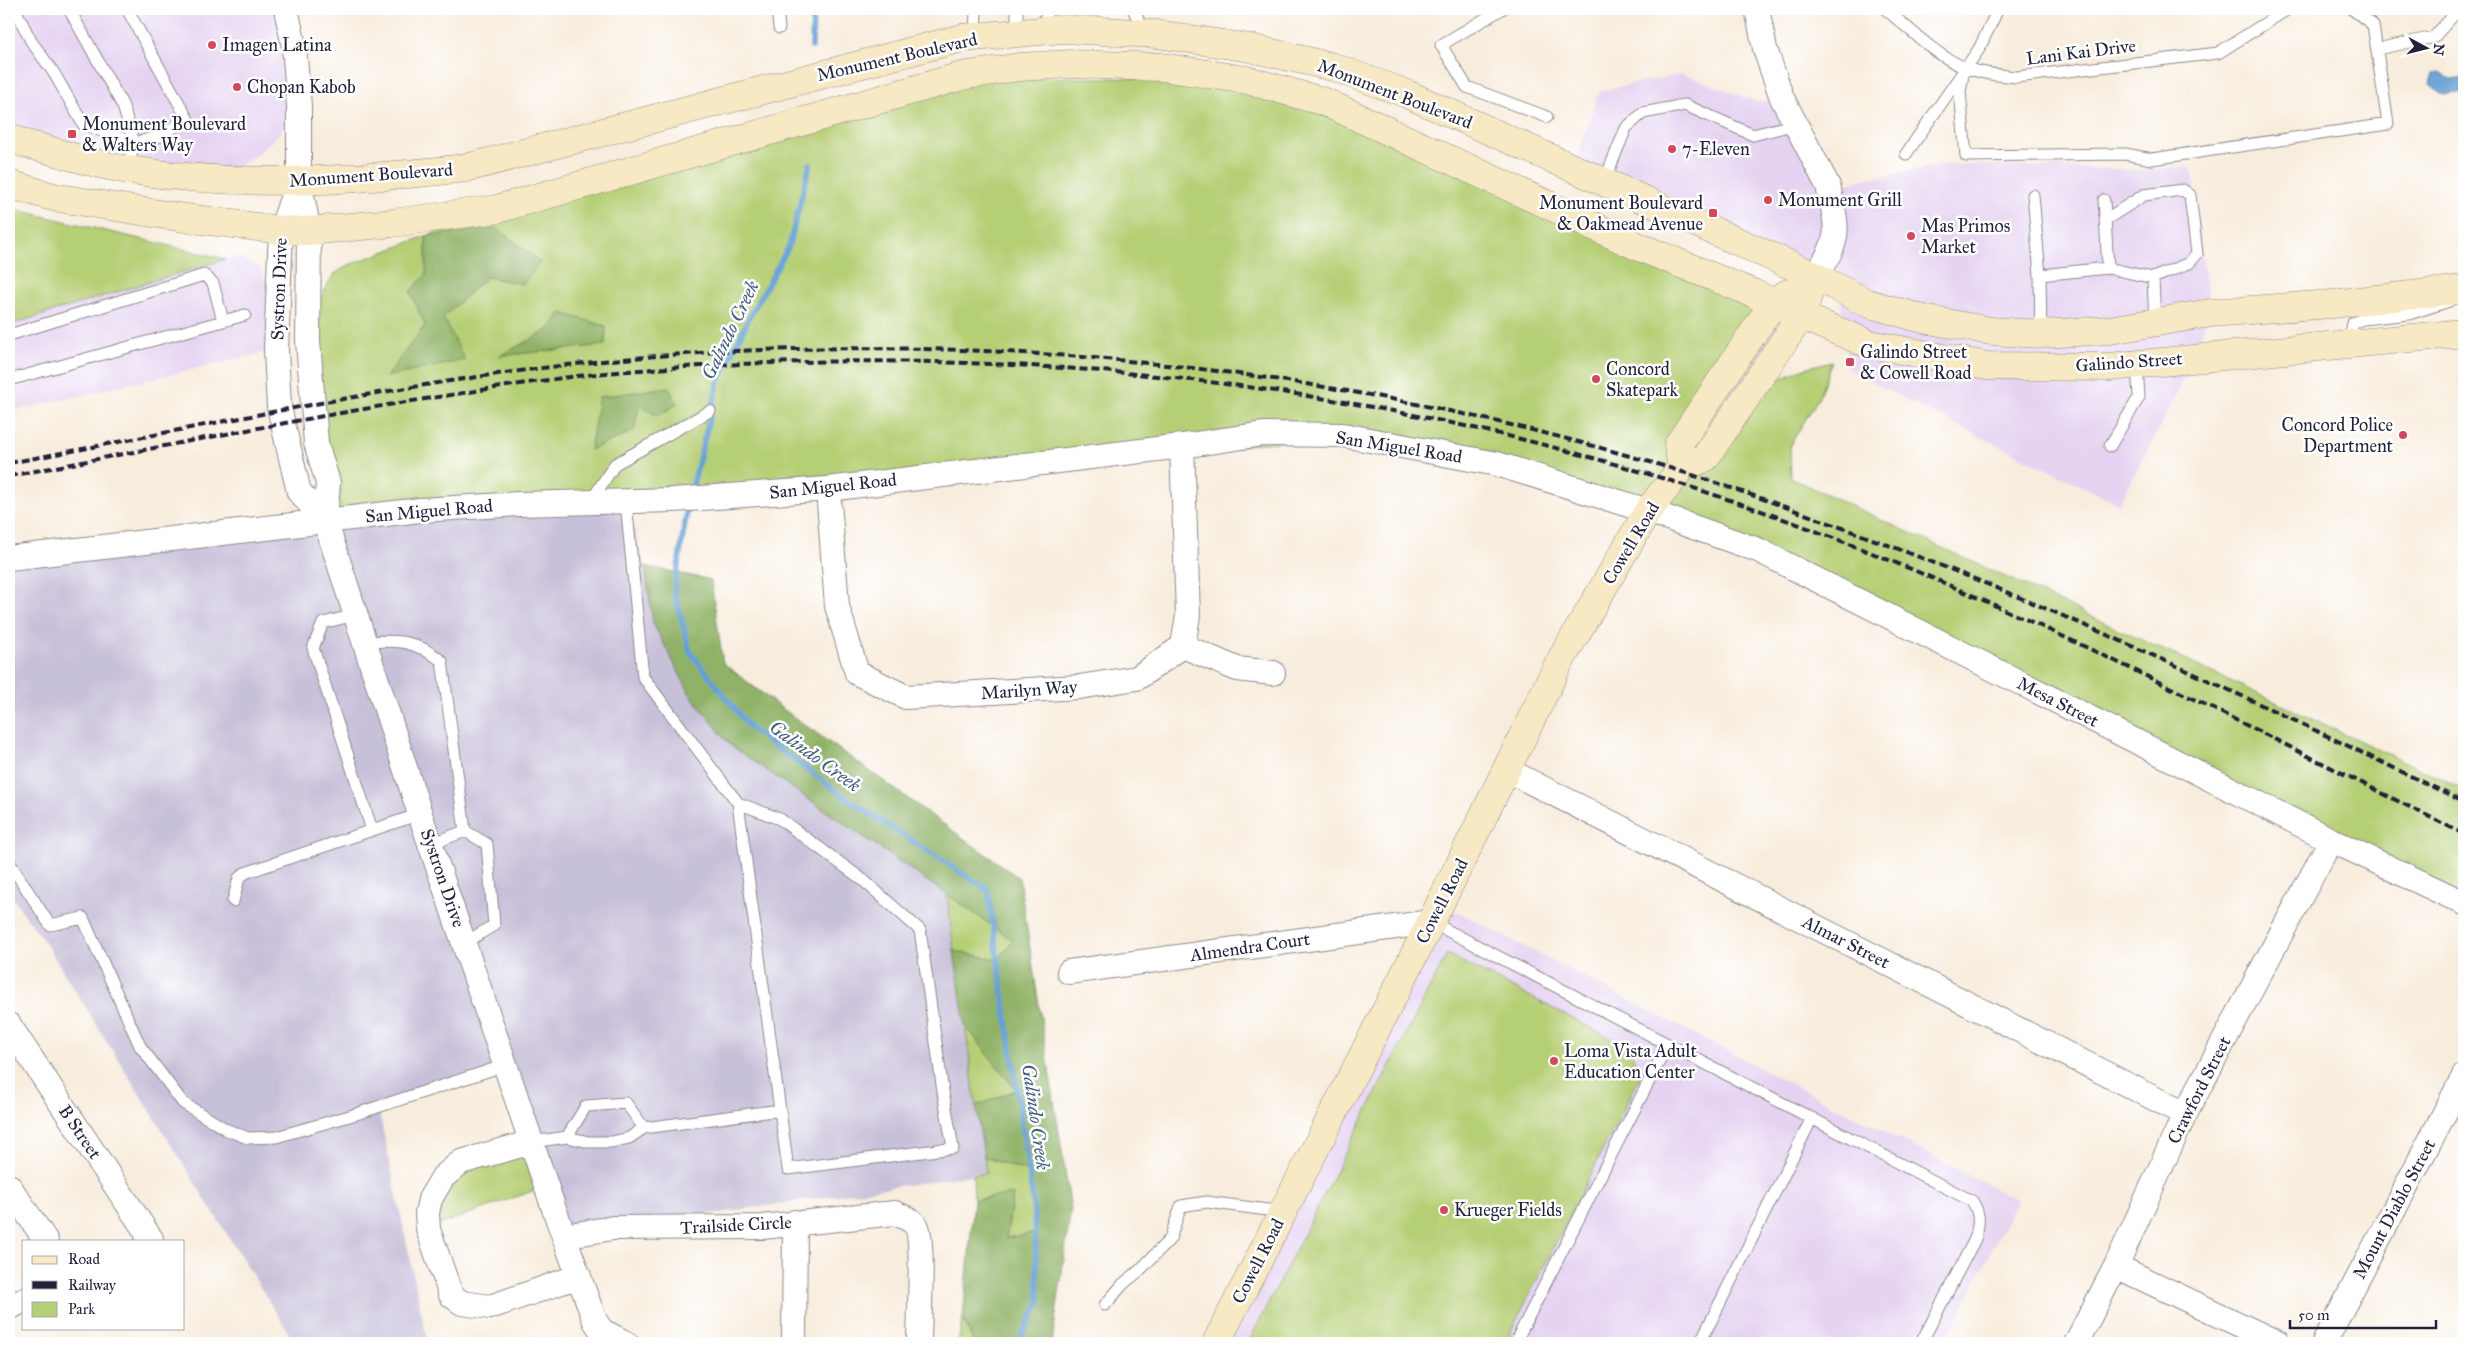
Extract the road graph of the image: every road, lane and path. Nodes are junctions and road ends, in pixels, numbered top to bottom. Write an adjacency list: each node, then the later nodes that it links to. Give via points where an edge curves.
1 (15, 9): 24 (lane, via 31,41 54,73 83,124)
2 (69, 9): 24 (lane, via 122,106)
3 (127, 9): 24 (lane, via 187,118 161,136)
4 (286, 9): 27 (street, via 294,46 299,106)
5 (777, 9): 16 (lane)
6 (976, 9): 18 (lane)
7 (1133, 9): 17 (lane)
8 (1502, 9): 21 (lane, via 1441,45 1467,87)
9 (1758, 9): 22 (street, via 1765,49 1782,98)
10 (1885, 9): 20 (lane, Lani Kai Drive)
11 (1998, 9): 20 (lane, via 1979,49)
12 (2288, 9): 20 (lane, Lani Kai Drive, via 2218,53 2018,77)
13 (2352, 9): 19 (lane, via 2373,25)
14 (2459, 9): 19 (lane, via 2434,37)
15 (1031, 20): 17 (main road, Monument Boulevard, via 1063,30); 18 (main road, Monument Boulevard)
16 (779, 28)
17 (1144, 33): 28 (main road, Monument Boulevard, via 1250,48 1333,67 1407,94)
18 (974, 37): 27 (main road, Monument Boulevard, via 466,168 381,178)
19 (2377, 49): 20 (lane, via 2388,124 2152,159 2125,154 1966,156 1960,92)
20 (1964, 68): 25 (lane)
21 (1547, 117)
22 (1796, 124): 28 (lane, via 1753,136 1686,105 1643,113 1626,128); 37 (street, via 1828,186 1837,229 1830,255)
23 (9, 137): 26 (main road, Monument Boulevard)
24 (134, 143): 26 (lane)
25 (1906, 154)
26 (128, 170): 27 (main road, Monument Boulevard, via 212,181)
27 (299, 181): 33 (street, Systron Drive); 34 (street, Systron Drive)
28 (1604, 182): 37 (main road, Monument Boulevard)
29 (9, 184): 33 (main road, Monument Boulevard, via 53,197)
30 (2033, 195): 36 (lane)
31 (2104, 200): 32 (lane)
32 (2105, 220): 35 (lane); 38 (lane, via 2144,195 2183,190 2190,195 2197,254 2189,263)
33 (281, 230): 34 (main road, Monument Boulevard); 62 (street, Systron Drive, via 276,350 279,407 299,492)
34 (309, 231): 41 (main road, Monument Boulevard, via 497,209 962,76 1019,66 1162,66 1248,80 1325,102 1637,246); 62 (street, Systron Drive, via 308,341 316,443 328,483)
35 (2108, 268): 36 (lane); 38 (lane)
36 (2040, 275): 48 (lane)
37 (1815, 276): 41 (main road); 44 (main road); 48 (main road, Galindo Street, via 1867,303 1923,319 1990,331)
38 (2153, 278): 46 (lane)
39 (2464, 289): 42 (main road, Galindo Street)
40 (2464, 295): 50 (lane, via 2409,314 2363,318 2353,323)
41 (1774, 302): 44 (main road, Monument Boulevard); 57 (main road, via 1678,445)
42 (2332, 304): 46 (main road, Galindo Street, via 2210,313); 51 (main road, via 2331,316 2322,328)
43 (245, 315): 45 (lane)
44 (1801, 316): 52 (main road, Galindo Street, via 1869,344 1987,366 2109,367); 57 (main road, via 1705,458)
45 (223, 321): 49 (lane, via 213,283 204,275); 53 (lane)
46 (2155, 323): 48 (main road, Galindo Street, via 2110,330)
47 (2464, 333): 50 (main road, Galindo Street)
48 (2040, 334)
49 (9, 335)
50 (2348, 344): 51 (main road, Galindo Street)
51 (2271, 352): 52 (main road, Galindo Street)
52 (2137, 364): 56 (lane, via 2139,397)
53 (9, 380)
54 (710, 412): 60 (lane, via 616,464)
55 (1182, 446): 58 (street, San Miguel Road); 61 (street, San Miguel Road, via 1263,434 1343,435 1497,464); 66 (street, via 1188,615)
56 (2110, 446)
57 (1682, 466): 61 (main road, Cowell Road)
58 (828, 488): 59 (street, San Miguel Road); 66 (street, Marilyn Way, via 837,606 857,673 906,697 1080,687 1137,678)
59 (626, 502): 60 (street, San Miguel Road); 69 (lane, via 643,677)
60 (590, 503): 62 (street, San Miguel Road, via 420,510)
61 (1648, 511): 68 (main road, Cowell Road, via 1559,663); 73 (street, Mesa Street, via 1758,550)
62 (325, 520): 63 (street, San Miguel Road); 64 (street, Systron Drive)
63 (9, 558)
64 (355, 615): 65 (street, Systron Drive); 71 (lane, via 323,623 313,648)
65 (363, 642): 70 (street, Systron Drive); 72 (lane, via 395,640 425,648 442,661)
66 (1183, 646): 67 (street, via 1237,669)
67 (1273, 673)
68 (1507, 770): 78 (main road, Cowell Road); 86 (street, Almar Street)
69 (738, 803): 85 (lane); 85 (lane, via 780,819 864,880 920,930 953,1148 788,1168)
70 (420, 814): 71 (lane); 74 (street, Systron Drive)
71 (372, 830): 76 (lane, via 244,873 239,878)
72 (465, 831): 74 (lane); 79 (lane, via 487,844 494,925)
73 (2330, 840): 77 (street, Mesa Street); 86 (street, Crawford Street)
74 (431, 844): 79 (street, Systron Drive)
75 (9, 862): 83 (lane, via 50,925 83,918 140,1046 183,1103 227,1130 248,1138 276,1137)
76 (233, 901)
77 (2464, 903)
78 (1431, 922): 80 (street, Almendra Court); 82 (lane); 92 (main road, Cowell Road)
79 (465, 942): 83 (street, Systron Drive)
80 (1069, 972)
81 (9, 1025): 96 (street, B Street)
82 (1668, 1044): 87 (lane); 106 (lane)
83 (506, 1065): 90 (street, Systron Drive)
84 (2463, 1081): 111 (street, Mount Diablo Street)
85 (780, 1110): 88 (lane)
86 (2185, 1114): 97 (street, Crawford Street)
87 (1812, 1118): 107 (lane); 108 (lane, via 1972,1201 1978,1209 1975,1239)
88 (644, 1128): 89 (lane, via 629,1138 612,1142); 89 (lane, via 626,1103 586,1106)
89 (567, 1138): 90 (lane)
90 (532, 1142): 94 (street, Systron Drive); 98 (street, via 461,1162 430,1198 428,1229 451,1295 462,1303 490,1307)
91 (9, 1186): 95 (street)
92 (1283, 1212): 100 (lane, via 1208,1202 1181,1206 1170,1239); 105 (main road, Cowell Road)
93 (795, 1222): 94 (street, Trailside Circle, via 762,1227 614,1228); 103 (street); 104 (street, Trailside Circle, via 895,1213 917,1226 920,1246)
94 (564, 1236): 98 (street)
95 (45, 1240)
96 (149, 1240)
97 (2116, 1266): 109 (street, Crawford Street); 110 (street)
98 (579, 1276): 102 (street, via 602,1332)
99 (22, 1301): 101 (street)
100 (1105, 1305)
101 (9, 1308)
102 (626, 1343)
103 (794, 1343)
104 (919, 1343)
105 (1216, 1343)
106 (1515, 1343)
107 (1700, 1343)
108 (1921, 1343)
109 (2076, 1343)
110 (2278, 1343)
111 (2324, 1343)

